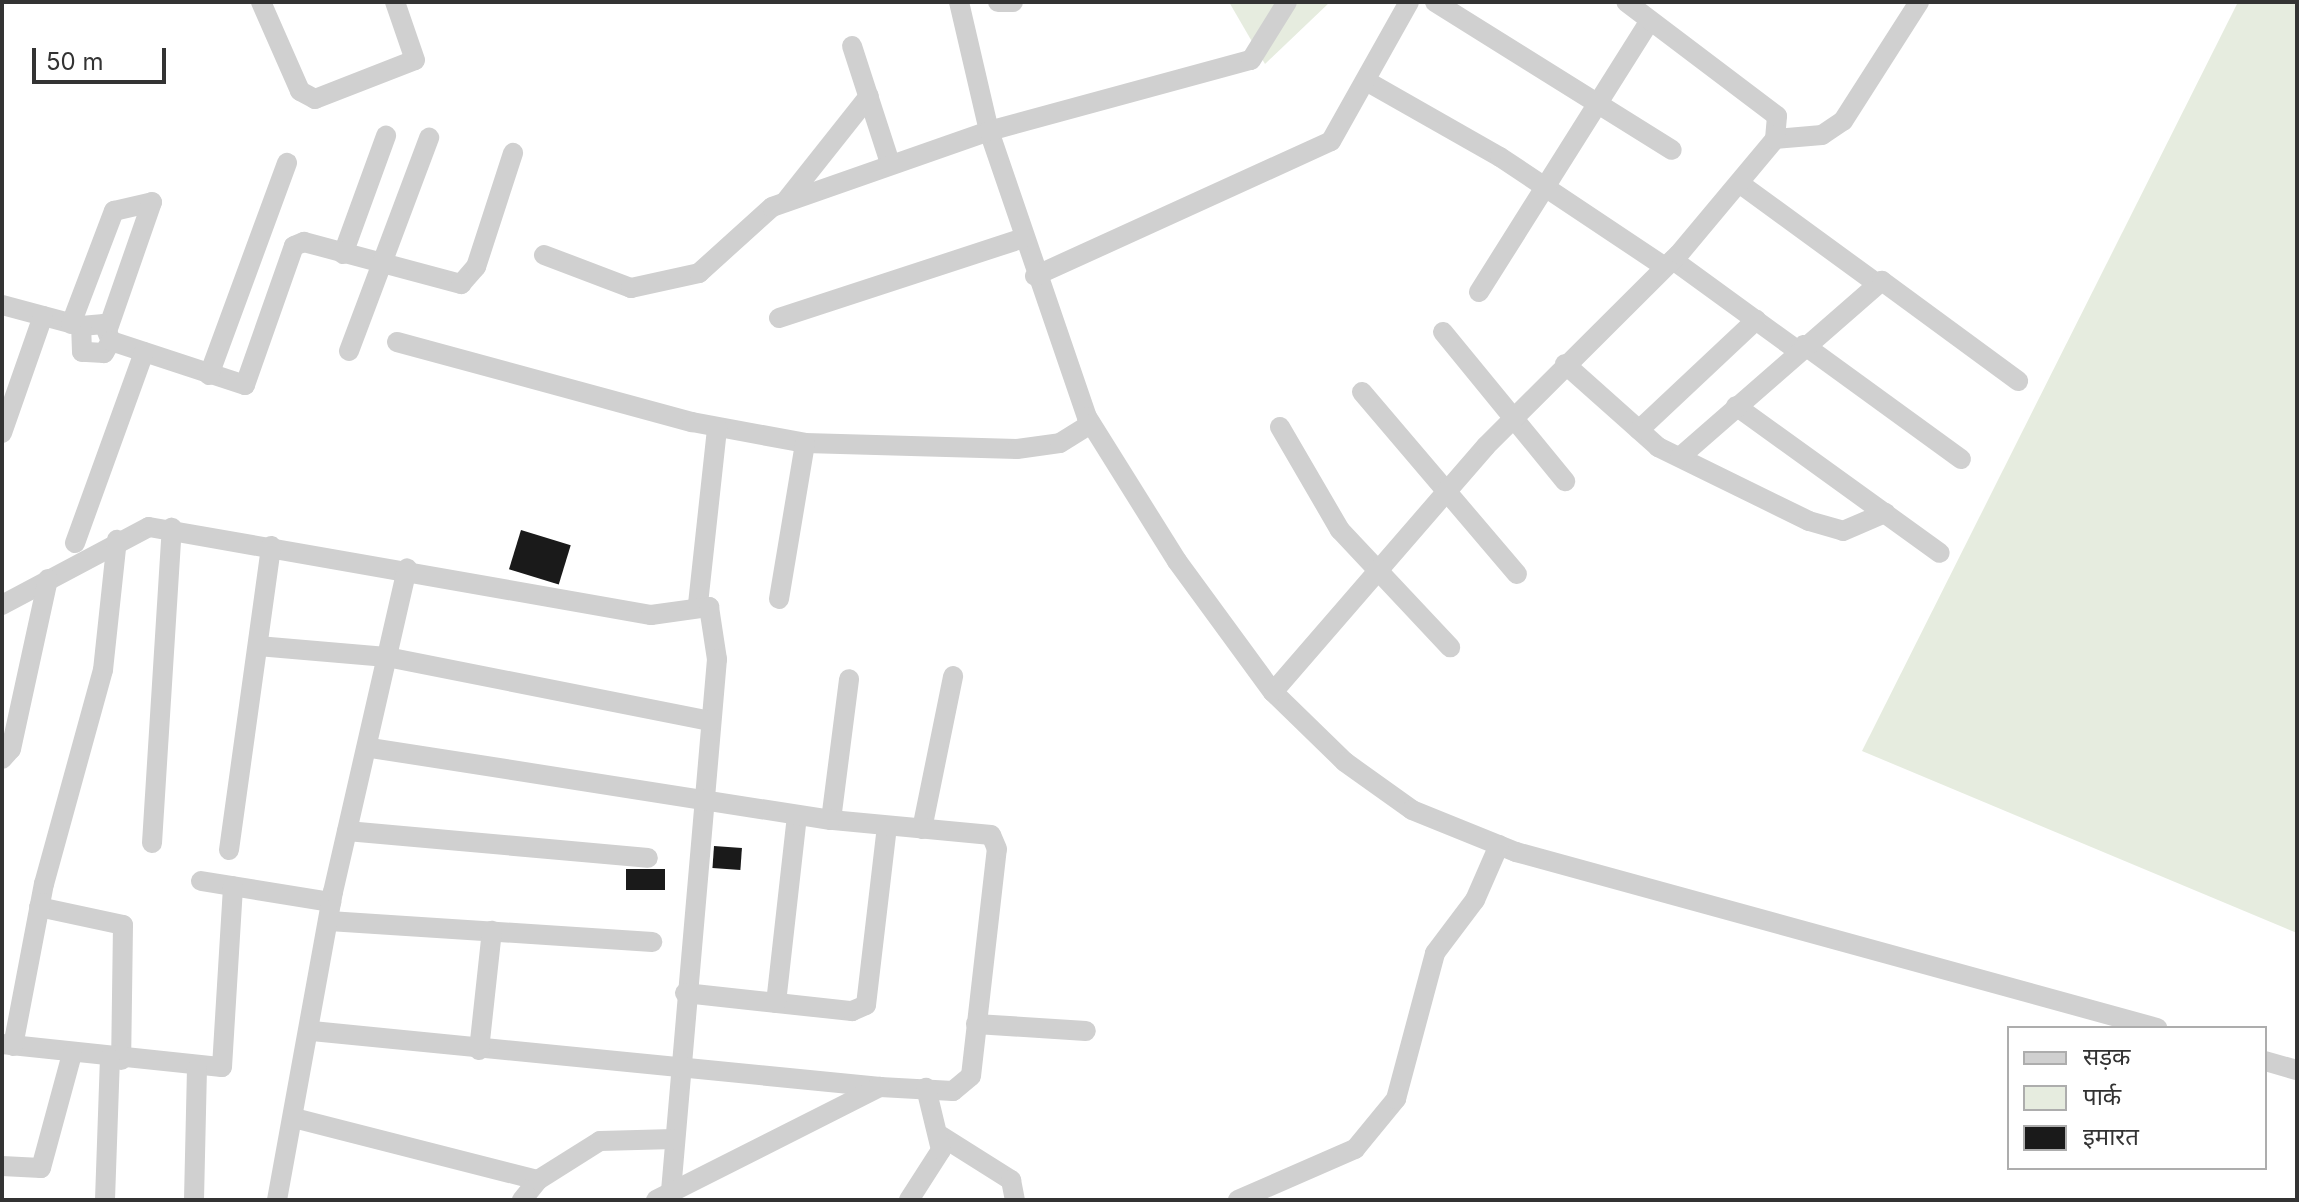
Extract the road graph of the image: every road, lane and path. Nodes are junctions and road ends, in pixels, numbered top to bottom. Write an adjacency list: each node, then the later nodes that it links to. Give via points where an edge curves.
1 (261, 2): 2 (street, via 300,91 315,99 415,60)
2 (395, 2)
3 (959, 2): 16 (street)
4 (998, 2): 5 (street)
5 (1013, 2)
6 (1287, 2): 16 (street, via 1251,60)
7 (1435, 2): 15 (street)
8 (1626, 2): 11 (street)
9 (1919, 2): 19 (street, via 1843,121 1822,135)
10 (1406, 3): 13 (street)
11 (1650, 20): 15 (street); 19 (street, via 1777,116)
12 (852, 46): 14 (street)
13 (1368, 82): 25 (street); 32 (street, via 1342,131 1313,152)
14 (869, 96): 23 (street); 26 (street)
15 (1597, 105): 20 (street); 25 (street)
16 (989, 131): 23 (street); 27 (street)
17 (386, 136): 28 (street)
18 (429, 138): 31 (street)
19 (1775, 139): 24 (street)
20 (1672, 150)
21 (513, 153): 31 (street, via 469,278 449,285)
22 (287, 163): 47 (street)
23 (890, 163): 26 (street)
24 (1739, 183): 30 (street); 33 (street)
25 (1546, 188): 30 (street); 34 (street)
26 (785, 202): 29 (street, via 754,221 708,270 642,289)
27 (1024, 238): 32 (street); 37 (street)
28 (343, 254): 31 (street); 47 (street, via 294,246 250,382)
29 (544, 255)
30 (1669, 264): 38 (street); 46 (street)
31 (384, 266): 44 (street)
32 (1035, 276): 52 (street)
33 (1876, 283): 43 (street); 48 (street, via 1889,285)
34 (1479, 292)
35 (2, 305): 36 (street)
36 (43, 316): 39 (street); 56 (street)
37 (779, 318)
38 (1756, 320): 43 (street); 55 (street)
39 (76, 325): 41 (street, via 92,321); 41 (street, via 78,345 89,355 104,353); 41 (street, via 114,211 152,202)
40 (1443, 332): 51 (street)
41 (110, 334): 45 (street)
42 (397, 342): 54 (street)
43 (1800, 348): 50 (street); 59 (street)
44 (349, 351)
45 (144, 352): 47 (street); 65 (street)
46 (1565, 364): 51 (street); 55 (street)
47 (209, 375)
48 (2018, 381)
49 (1362, 392): 61 (street)
50 (1736, 406): 58 (street); 62 (street)
51 (1510, 421): 60 (street); 61 (street)
52 (1091, 424): 57 (street, via 1060,443 1017,449); 80 (street, via 1177,561)
53 (1280, 427): 69 (street)
54 (717, 428): 57 (street); 73 (street)
55 (1639, 430): 58 (street)
56 (2, 433)
57 (805, 443): 72 (street)
58 (1680, 457): 62 (street, via 1831,530 1852,530)
59 (1961, 459)
60 (1565, 481)
61 (1445, 493): 69 (street); 70 (street)
62 (1885, 513): 67 (street)
63 (172, 528): 64 (street, via 140,529); 66 (street); 90 (street)
64 (117, 540): 71 (street); 96 (street, via 103,670)
65 (75, 543)
66 (271, 546): 68 (street); 75 (street)
67 (1940, 553)
68 (407, 568): 73 (street, via 651,615); 77 (street)
69 (1374, 573): 76 (street); 80 (street)
70 (1517, 574)
71 (48, 579): 74 (street); 83 (street, via 11,749)
72 (779, 599)
73 (698, 604): 81 (street, via 709,607 716,624)
74 (2, 605)
75 (258, 646): 77 (street); 92 (street)
76 (1450, 647)
77 (387, 657): 81 (street); 82 (street)
78 (953, 676): 88 (street)
79 (849, 679): 86 (street)
80 (1273, 692): 91 (street, via 1378,788)
81 (711, 721): 84 (street)
82 (367, 747): 84 (street); 89 (street)
83 (2, 759)
84 (703, 801): 85 (street); 100 (street)
85 (797, 815): 86 (street); 101 (street)
86 (831, 820): 87 (street)
87 (887, 826): 88 (street); 101 (street, via 866,1005 852,1011)
88 (922, 829): 102 (street, via 995,841)
89 (347, 831): 93 (street); 97 (street)
90 (152, 843)
91 (1499, 845): 103 (street); 128 (street, via 1475,900 1435,953 1405,1080 1388,1111 1355,1149)
92 (229, 850)
93 (648, 858)
94 (201, 881): 95 (street)
95 (233, 886): 97 (street); 111 (street, via 225,1063)
96 (39, 907): 106 (street); 109 (street, via 123,925)
97 (330, 912): 98 (street); 104 (street)
98 (492, 931): 99 (street); 107 (street)
99 (652, 942)
100 (685, 993): 101 (street); 113 (street)
101 (776, 1003)
102 (976, 1024): 105 (street); 115 (street, via 965,1086)
103 (2150, 1026)
104 (312, 1031): 107 (street); 116 (street)
105 (1086, 1031)
106 (8, 1045): 108 (street)
107 (479, 1050): 113 (street)
108 (72, 1054): 109 (street); 119 (street, via 41,1168)
109 (116, 1059): 111 (street); 123 (street)
110 (2267, 1062): 112 (street)
111 (197, 1069): 124 (street)
112 (2297, 1070)
113 (679, 1071): 114 (street); 118 (street)
114 (880, 1087): 115 (street); 121 (street)
115 (926, 1088): 117 (street)
116 (294, 1118): 120 (street); 122 (street)
117 (941, 1136): 126 (street, via 938,1157); 127 (street, via 1011,1180)
118 (674, 1139): 120 (street, via 600,1141); 121 (street)
119 (2, 1166)
120 (538, 1180): 125 (street)
121 (663, 1195)
122 (282, 1199)
123 (105, 1200)
124 (194, 1200)
125 (522, 1200)
126 (909, 1200)
127 (1015, 1200)
128 (1238, 1200)

